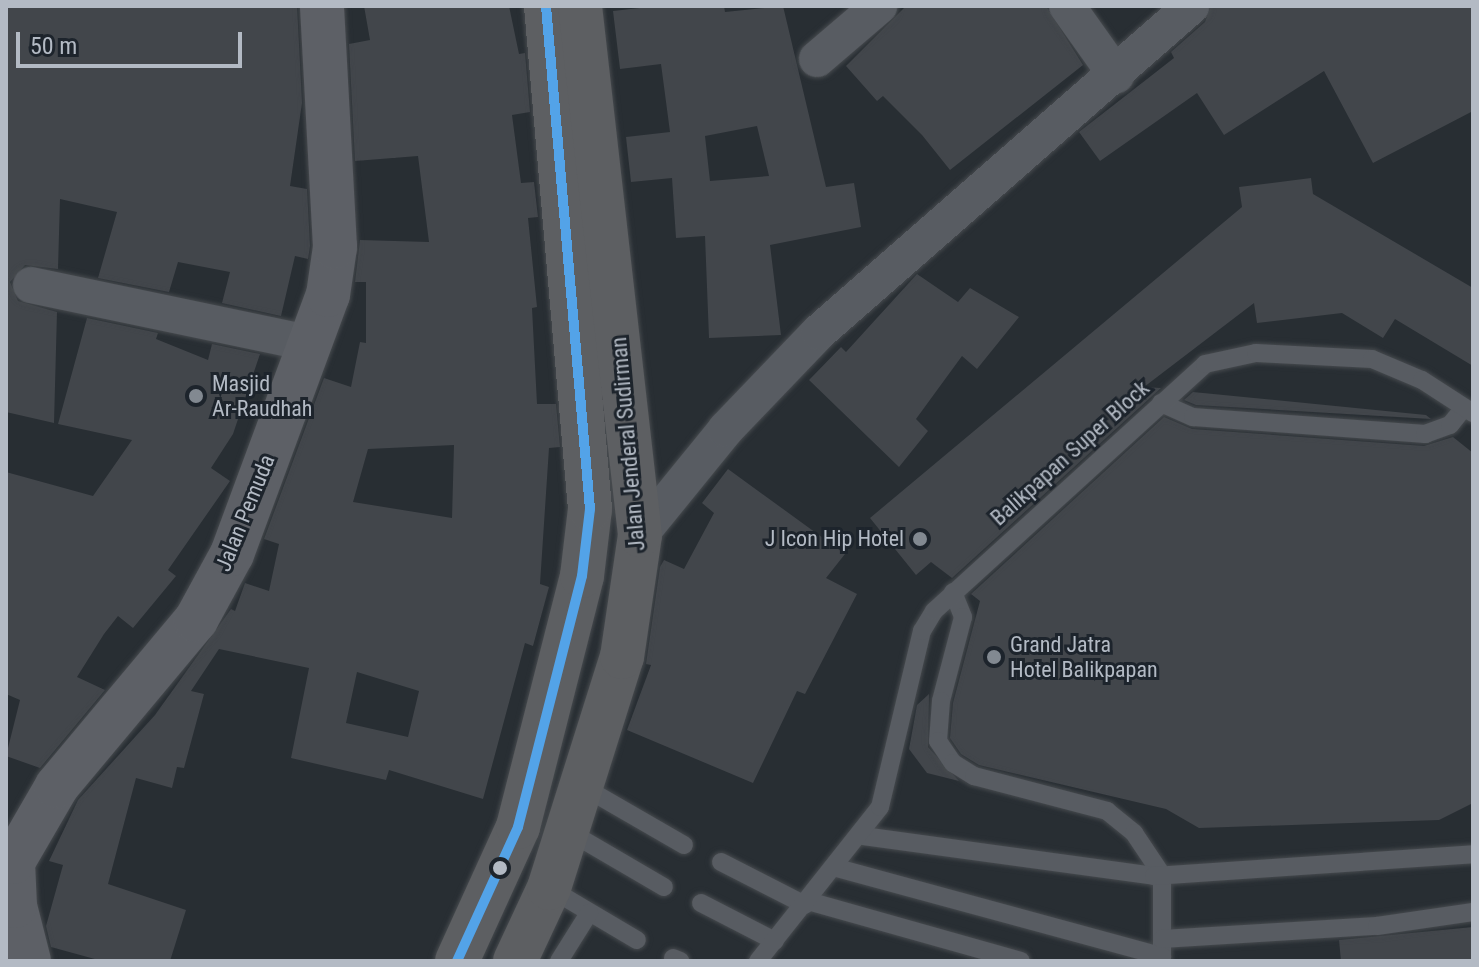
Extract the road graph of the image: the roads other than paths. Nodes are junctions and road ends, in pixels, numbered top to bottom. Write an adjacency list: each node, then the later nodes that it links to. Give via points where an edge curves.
1 (322, 6): 10 (street, Jalan Pemuda, via 335,247 328,295)
2 (546, 6): 34 (highway, Jalan Jenderal Sudirman, via 590,509 582,576 518,827)
3 (580, 6): 13 (highway, Jalan Jenderal Sudirman)
4 (879, 6): 7 (street)
5 (1067, 6): 8 (street)
6 (1191, 6): 8 (street)
7 (817, 59)
8 (1116, 75): 13 (street, via 819,332 726,429)
9 (31, 285): 10 (street)
10 (309, 343): 20 (street, Jalan Pemuda, via 232,554 196,620 57,786)
11 (1161, 403): 12 (lane, via 1193,417 1425,434 1441,431); 12 (lane, Balikpapan Super Block, via 1205,364 1228,356 1317,352 1372,359 1422,380); 14 (lane, Balikpapan Super Block)
12 (1469, 410)
13 (640, 535): 15 (highway, Jalan Jenderal Sudirman, via 622,657)
14 (953, 592): 17 (lane, Balikpapan Super Block, via 922,631 888,785); 23 (lane, via 963,617 941,701 938,741 953,763 999,784 1107,811 1134,833)
15 (580, 785): 16 (highway, Jalan Jenderal Sudirman); 18 (lane)
16 (566, 830): 24 (lane); 25 (highway, Jalan Jenderal Sudirman)
17 (863, 836): 22 (lane, Balikpapan Super Block); 23 (lane)
18 (684, 845)
19 (1473, 854): 23 (lane)
20 (10, 862): 33 (street, Jalan Pemuda)
21 (721, 862): 27 (lane)
22 (837, 868): 27 (lane, Balikpapan Super Block); 32 (lane)
23 (1162, 875): 32 (lane)
24 (664, 887)
25 (549, 888): 29 (lane); 35 (highway, Jalan Jenderal Sudirman)
26 (701, 903): 31 (lane)
27 (807, 903): 31 (lane, Balikpapan Super Block); 38 (lane)
28 (1473, 912): 32 (lane)
29 (589, 913): 30 (lane); 36 (lane)
30 (637, 940)
31 (775, 941): 37 (lane, Balikpapan Super Block)
32 (1162, 952)
33 (29, 961)
34 (457, 961)
35 (515, 961)
36 (559, 961)
37 (758, 961)
38 (1021, 961)

